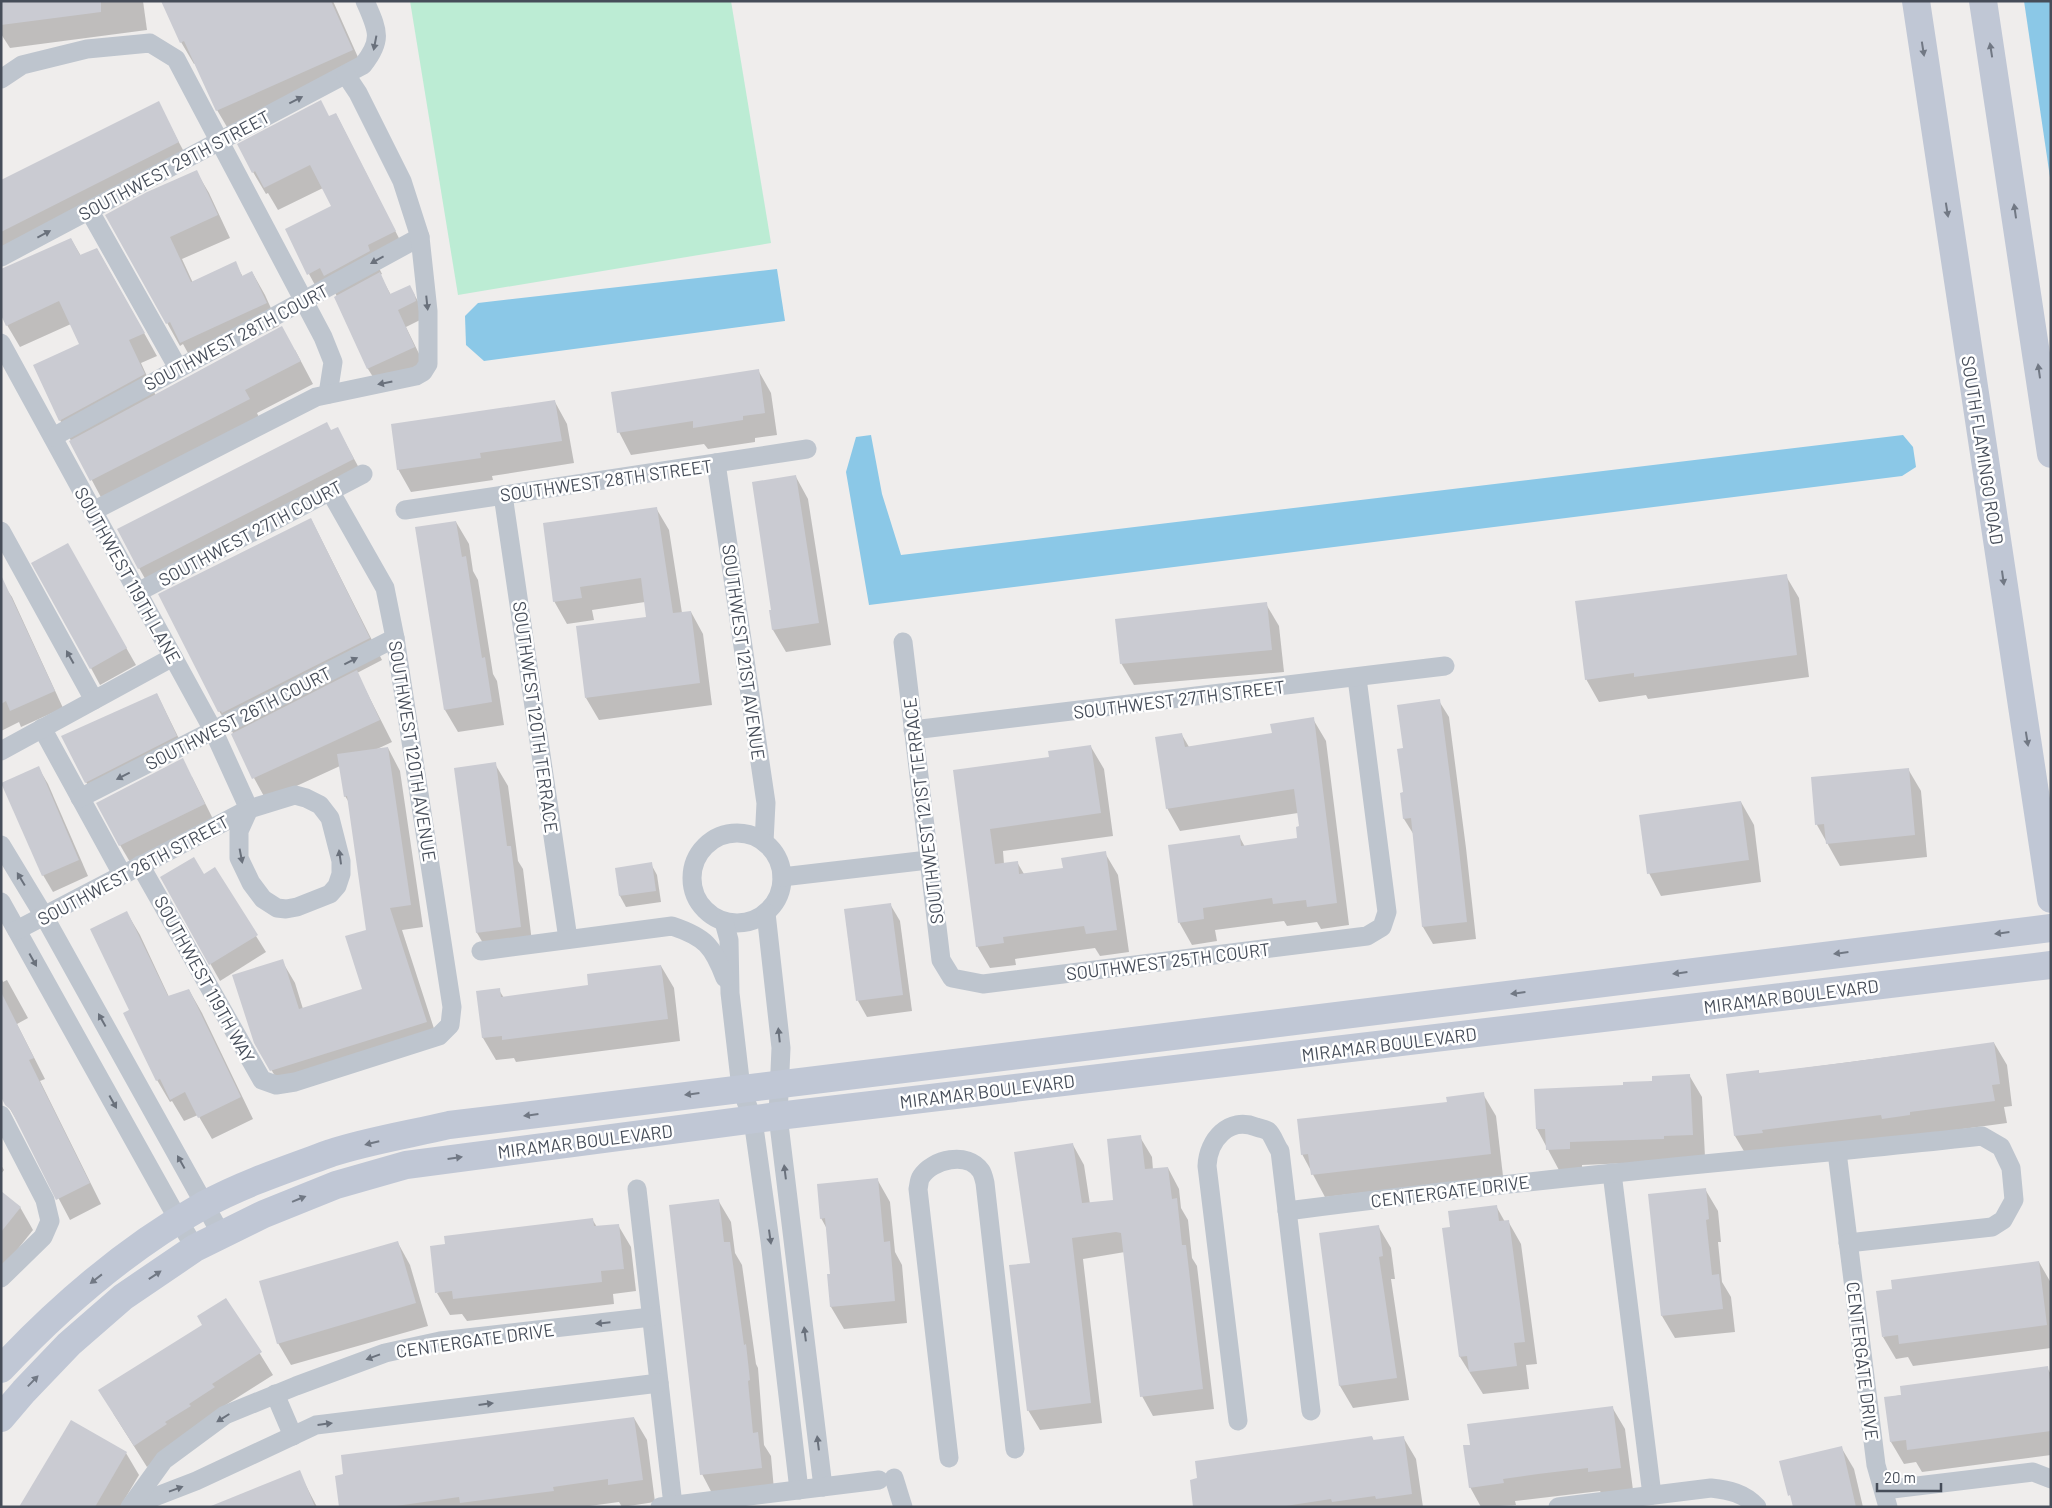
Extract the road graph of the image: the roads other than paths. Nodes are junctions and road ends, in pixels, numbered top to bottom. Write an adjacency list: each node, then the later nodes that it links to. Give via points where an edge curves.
1 (364, 1): 4 (street, one-way to 4, via 376,26 374,52 363,65)
2 (1916, 1): 43 (street, SOUTH FLAMINGO ROAD, one-way to 43)
3 (1983, 1): 16 (street, one-way to 3)
4 (346, 74): 6 (street, SOUTHWEST 29TH STREET, one-way to 4); 8 (street, via 402,181)
5 (1, 79): 6 (street, via 22,65 87,48 150,43 176,59)
6 (219, 140): 7 (street, SOUTHWEST 29TH STREET); 10 (street)
7 (89, 210): 9 (street, SOUTHWEST 29TH STREET, one-way to 7); 12 (street)
8 (420, 237): 10 (street, SOUTHWEST 28TH COURT, one-way to 10); 13 (street, one-way to 13, via 428,311 428,364 416,376)
9 (1, 257)
10 (304, 301): 12 (street, SOUTHWEST 28TH COURT); 13 (street, via 333,362)
11 (1, 343): 14 (street, SOUTHWEST 119TH LANE)
12 (178, 368): 14 (street, SOUTHWEST 28TH COURT)
13 (328, 394): 22 (street, via 316,397)
14 (53, 437): 22 (street, SOUTHWEST 119TH LANE)
15 (807, 450): 17 (street, SOUTHWEST 28TH STREET)
16 (2051, 454)
17 (716, 463): 20 (street, SOUTHWEST 28TH STREET); 37 (street, SOUTHWEST 121ST AVENUE, via 766,803)
18 (363, 474): 19 (street, SOUTHWEST 27TH COURT)
19 (330, 491): 24 (street, SOUTHWEST 27TH COURT); 25 (street, SOUTHWEST 120TH AVENUE, via 385,588)
20 (503, 495): 21 (street, SOUTHWEST 28TH STREET); 52 (street, SOUTHWEST 120TH TERRACE)
21 (405, 510)
22 (93, 511): 24 (street, SOUTHWEST 119TH LANE)
23 (1, 531): 30 (street, one-way to 23)
24 (138, 592): 27 (street, SOUTHWEST 119TH LANE)
25 (395, 638): 32 (street, SOUTHWEST 26TH COURT, one-way to 25); 60 (street, SOUTHWEST 120TH AVENUE, via 452,1007 450,1025 439,1036 295,1082)
26 (903, 642): 33 (street, SOUTHWEST 121ST TERRACE)
27 (173, 657): 30 (street); 32 (street, SOUTHWEST 119TH LANE)
28 (1445, 666): 29 (street, SOUTHWEST 27TH STREET)
29 (1357, 678): 33 (street, SOUTHWEST 27TH STREET); 55 (street, SOUTHWEST 25TH COURT, via 1387,912 1382,927 1367,936 983,984)
30 (94, 700): 31 (street)
31 (42, 728): 34 (street); 35 (street)
32 (214, 730): 35 (street, SOUTHWEST 26TH COURT, one-way to 35); 36 (street, SOUTHWEST 119TH LANE)
33 (913, 730): 39 (street, SOUTHWEST 121ST TERRACE)
34 (1, 750)
35 (80, 798): 41 (street)
36 (248, 809): 36 (street, SOUTHWEST 26TH STREET, one-way to 36, via 239,831 239,858 251,883 264,899 277,908 286,909 330,894 337,886 341,861 330,818 320,805 295,796); 40 (street, SOUTHWEST 26TH STREET)
37 (764, 842): 42 (street, via 780,863); 45 (street, via 751,835 737,833 723,835 710,842 694,865 694,892)
38 (1, 846): 47 (street, one-way to 38)
39 (928, 860): 42 (street); 55 (street, SOUTHWEST 121ST TERRACE, via 941,960)
40 (140, 865): 41 (street, SOUTHWEST 26TH STREET); 60 (street, SOUTHWEST 119TH WAY, via 262,1080)
41 (122, 874): 47 (street, SOUTHWEST 26TH STREET)
42 (782, 877): 46 (street, via 781,890)
43 (2051, 899)
44 (1, 902): 51 (street)
45 (700, 905): 48 (street); 49 (street)
46 (766, 913): 48 (street, via 739,924); 59 (street, one-way to 46, via 781,1048)
47 (44, 916): 51 (street, SOUTHWEST 26TH STREET); 57 (street, one-way to 47)
48 (724, 922): 56 (street, via 729,940)
49 (672, 926): 52 (street); 56 (street, via 690,932 717,956)
50 (2051, 928): 59 (street, MIRAMAR BOULEVARD, one-way to 59)
51 (17, 930): 58 (street, one-way to 58)
52 (568, 940): 53 (street)
53 (481, 950)
54 (2051, 965): 63 (street, MIRAMAR BOULEVARD)
55 (952, 978)
56 (730, 993): 61 (street)
57 (120, 1052): 58 (street); 67 (street, one-way to 57)
58 (93, 1067): 69 (street, one-way to 69)
59 (780, 1084): 61 (street, MIRAMAR BOULEVARD); 63 (street)
60 (276, 1085)
61 (741, 1088): 63 (street); 67 (street, MIRAMAR BOULEVARD, one-way to 67, via 449,1125 332,1153)
62 (1, 1115): 73 (street, via 45,1200 50,1221 43,1237)
63 (766, 1118): 70 (street, MIRAMAR BOULEVARD, one-way to 63, via 336,1185 406,1165); 75 (street, one-way to 63); 76 (street, one-way to 76)
64 (1837, 1152): 65 (street, CENTERGATE DRIVE); 71 (street, CENTERGATE DRIVE); 71 (street, CENTERGATE DRIVE, via 1982,1136 2000,1147 2011,1168 2014,1200 2003,1220 1992,1228)
65 (1612, 1173): 68 (street, CENTERGATE DRIVE); 89 (street)
66 (637, 1189): 74 (street)
67 (205, 1204): 69 (street, MIRAMAR BOULEVARD); 70 (street)
68 (1287, 1211): 80 (street); 82 (street, via 1280,1152 1268,1131 1238,1123 1224,1129 1214,1142 1207,1166)
69 (179, 1221): 72 (street); 77 (street, MIRAMAR BOULEVARD, one-way to 77, via 130,1252 82,1290)
70 (221, 1234): 72 (street, MIRAMAR BOULEVARD)
71 (1848, 1243): 90 (street, CENTERGATE DRIVE, via 1876,1465)
72 (196, 1248): 81 (street, MIRAMAR BOULEVARD, one-way to 72, via 69,1344 116,1303)
73 (1, 1278)
74 (651, 1317): 78 (street); 79 (street, CENTERGATE DRIVE, one-way to 79, via 440,1341 385,1353)
75 (807, 1356): 76 (street); 87 (street, one-way to 75)
76 (784, 1358): 88 (street)
77 (1, 1369)
78 (659, 1382): 83 (street, CENTERGATE DRIVE, one-way to 78, via 316,1425); 92 (street)
79 (276, 1394): 83 (street); 91 (street, CENTERGATE DRIVE, one-way to 91, via 225,1415 164,1460)
80 (1312, 1412)
81 (1, 1418)
82 (1238, 1421)
83 (293, 1436): 91 (street, CENTERGATE DRIVE, one-way to 83, via 196,1481)
84 (1015, 1449): 85 (street, via 985,1183 980,1170 968,1162 952,1159 936,1165 922,1177 918,1189)
85 (949, 1458)
86 (2051, 1479): 90 (street, via 2034,1472)
87 (823, 1487): 88 (street); 93 (street, via 886,1479)
88 (799, 1490): 92 (street)
89 (1652, 1495): 94 (street); 95 (street, via 1712,1488 1734,1490)
90 (1886, 1499)
91 (130, 1506)
92 (666, 1506)
93 (903, 1507)
94 (1558, 1507)
95 (1757, 1507)

